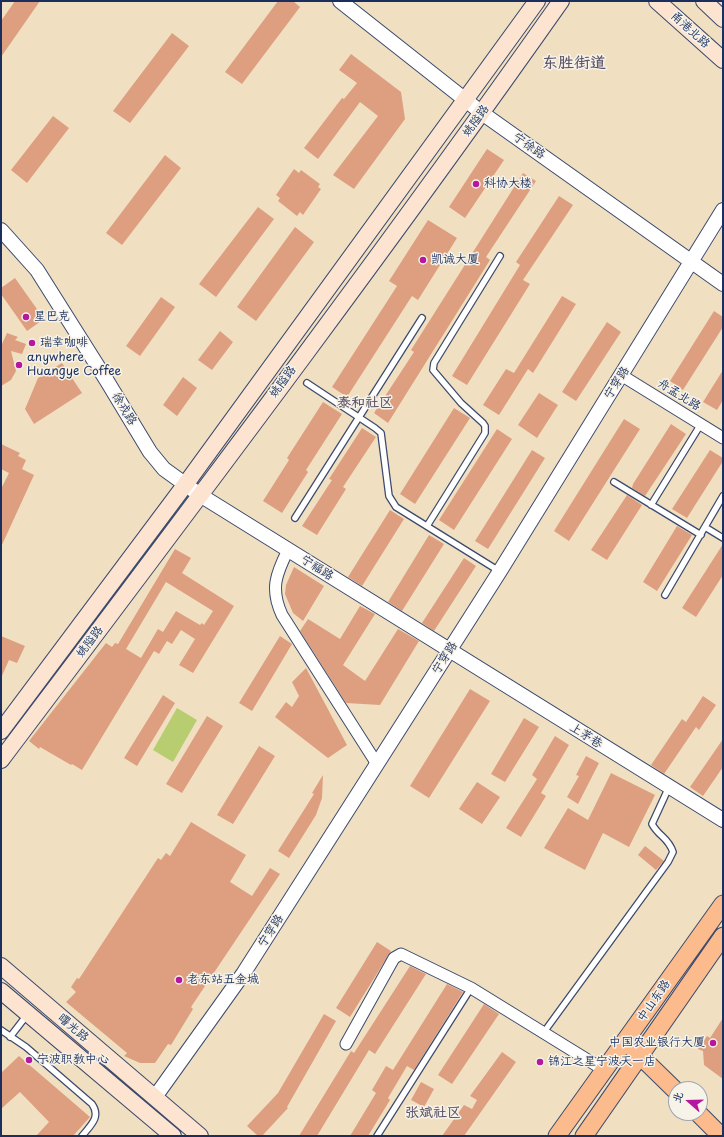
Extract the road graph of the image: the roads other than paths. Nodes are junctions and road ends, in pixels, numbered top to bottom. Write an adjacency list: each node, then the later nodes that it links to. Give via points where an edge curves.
1 (340, 1): 8 (street, 宁徐路)
2 (537, 1): 8 (main road, 姚隘路)
3 (561, 1): 9 (main road, 姚隘路)
4 (657, 1): 7 (main road, 甬港北路)
5 (704, 1): 6 (main road)
6 (723, 19)
7 (723, 60)
8 (466, 100): 9 (street, 宁徐路); 22 (main road, 姚隘路)
9 (482, 113): 13 (street, 宁徐路); 23 (main road, 姚隘路)
10 (723, 210): 13 (street, 宁穿路)
11 (1, 230): 22 (street, 徐戎路, via 37,270 150,452 164,469)
12 (500, 256): 27 (lane, via 434,363 433,370 461,403 483,422 486,433)
13 (690, 260): 14 (street, 宁徐路); 16 (street, 宁穿路)
14 (723, 284)
15 (422, 318): 18 (lane)
16 (622, 375): 19 (street, 舟孟北路); 32 (street, 宁穿路)
17 (307, 383): 18 (lane)
18 (359, 417): 26 (lane); 27 (lane, via 381,433 389,496 392,502)
19 (701, 424): 20 (street, 舟孟北路); 25 (lane)
20 (723, 438)
21 (614, 482): 25 (lane)
22 (185, 484): 23 (street, 宁福路); 35 (main road, 姚隘路)
23 (200, 495): 31 (street, 宁福路); 36 (main road, 姚隘路)
24 (723, 496): 28 (lane)
25 (651, 505): 29 (lane)
26 (295, 518)
27 (427, 526): 32 (lane)
28 (705, 527): 29 (lane); 30 (lane)
29 (701, 534): 33 (lane)
30 (723, 538)
31 (288, 550): 34 (street, 宁福路); 37 (street, via 278,572 274,594 276,602)
32 (500, 571): 34 (street, 宁穿路)
33 (665, 595)
34 (450, 651): 37 (street, 宁穿路); 38 (street, 上茅巷)
35 (1, 732)
36 (1, 760)
37 (377, 764): 54 (street, 宁穿路, via 243,974)
38 (669, 787): 39 (street, 上茅巷); 47 (lane, via 652,824 656,831 670,842 673,852 668,862)
39 (723, 820)
40 (723, 904): 49 (main road, 中山东路)
41 (723, 936): 51 (main road, 中山东路)
42 (1, 966): 54 (main road, 曙光路)
43 (471, 988): 47 (street); 50 (street, via 401,954 394,958); 59 (lane)
44 (1, 991): 45 (main road, 曙光路)
45 (28, 1014): 48 (lane); 57 (main road, 曙光路)
46 (1, 1030): 48 (lane)
47 (544, 1032): 52 (street)
48 (10, 1037): 56 (lane, via 26,1047 92,1104 96,1116)
49 (624, 1043): 51 (main road); 52 (main road, 中山东路)
50 (346, 1044)
51 (641, 1056): 53 (main road); 61 (main road, 中山东路)
52 (604, 1070): 60 (main road, 中山东路)
53 (668, 1083)
54 (155, 1097): 58 (main road, 曙光路)
55 (706, 1121): 62 (main road)
56 (82, 1136)
57 (173, 1136)
58 (200, 1136)
59 (377, 1136)
60 (556, 1136)
61 (584, 1136)
62 (721, 1136)

